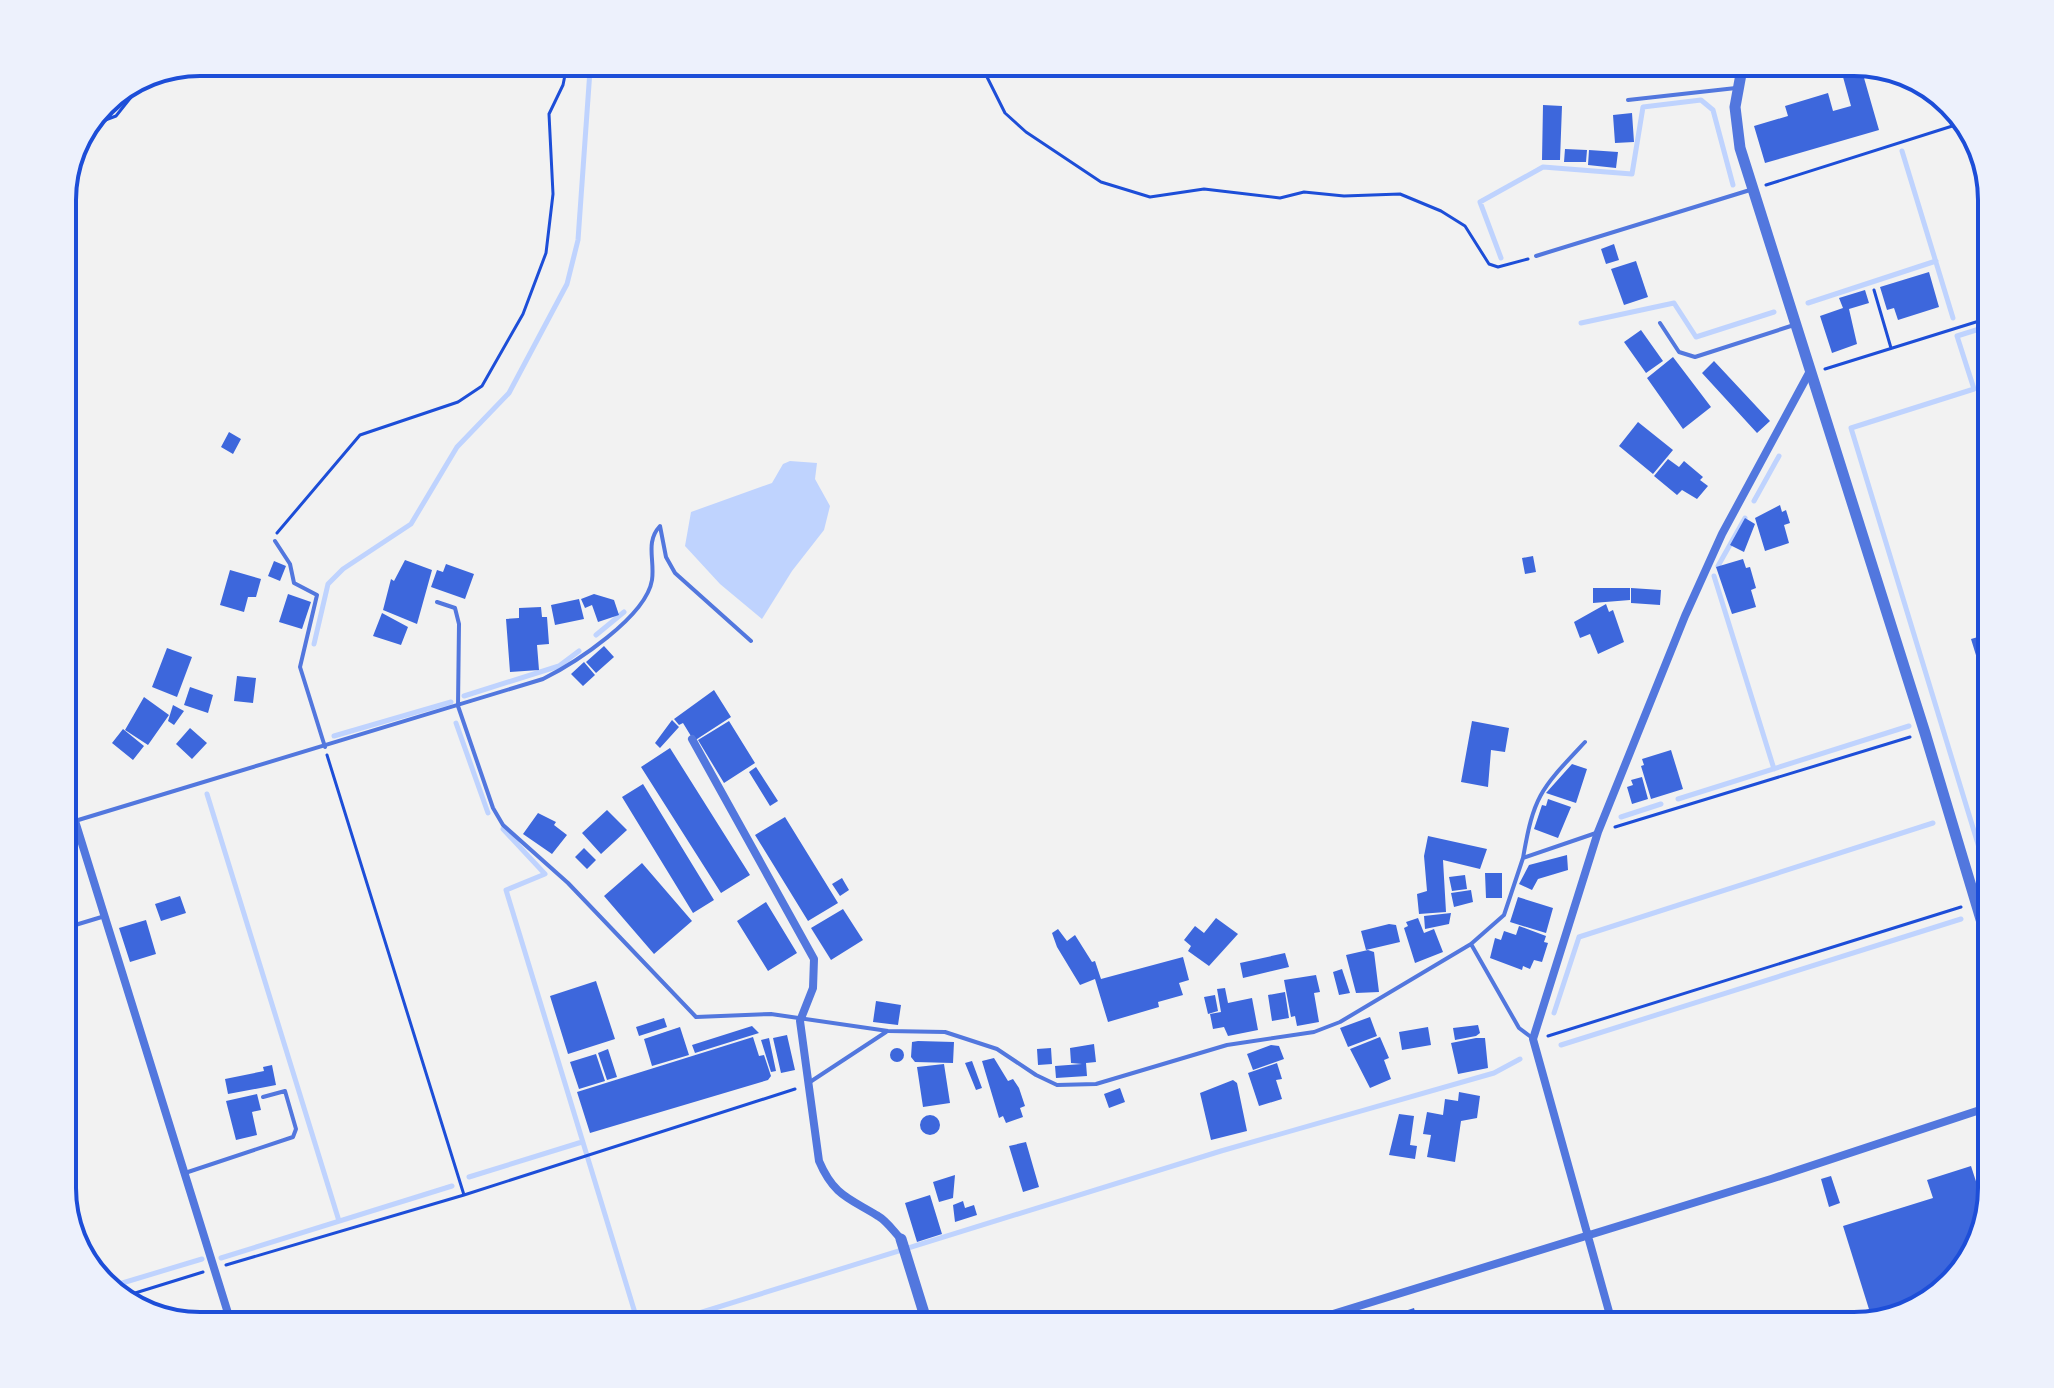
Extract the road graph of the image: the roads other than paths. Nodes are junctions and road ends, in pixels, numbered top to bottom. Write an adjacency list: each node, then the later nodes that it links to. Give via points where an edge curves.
1 (1739, 76): 2 (street)
2 (1736, 88): 3 (lane); 4 (street, via 1740,148)
3 (1628, 100)
4 (1753, 189): 5 (lane); 7 (street)
5 (1536, 256)
6 (1660, 323): 7 (lane, via 1679,352 1695,357)
7 (1794, 325): 8 (street)
8 (1809, 373): 18 (street, via 1722,534); 20 (street)
9 (275, 541): 15 (lane, via 290,564 294,583 317,595 300,667)
10 (437, 602): 12 (lane, via 455,608 459,624)
11 (751, 641): 12 (lane, via 675,573 660,526 650,546 647,597 632,614 568,666)
12 (458, 706): 15 (lane); 24 (lane, via 482,784 503,825 568,883 696,1017 771,1014)
13 (692, 739): 24 (street, via 814,959 813,988)
14 (1585, 742): 19 (lane, via 1543,787 1531,812)
15 (325, 747): 16 (lane)
16 (76, 821)
17 (76, 824): 21 (street)
18 (1598, 832): 19 (lane); 26 (street)
19 (1523, 858): 23 (lane, via 1504,915)
20 (1978, 907)
21 (105, 916): 22 (lane); 30 (street)
22 (76, 925)
23 (1471, 944): 25 (lane, via 1314,1032 1227,1045 1096,1084 1057,1085 997,1049 945,1032); 26 (lane, via 1519,1028)
24 (800, 1021): 25 (lane); 27 (street)
25 (888, 1031): 27 (lane)
26 (1533, 1039): 31 (street)
27 (807, 1085): 32 (street, via 819,1161 827,1179 850,1202 881,1217)
28 (263, 1097): 30 (lane, via 285,1091 296,1129 293,1137)
29 (1978, 1110): 31 (street)
30 (185, 1173): 33 (street)
31 (1587, 1235): 35 (street); 36 (street)
32 (901, 1239): 34 (street)
33 (228, 1312)
34 (924, 1312)
35 (1339, 1312)
36 (1609, 1312)

